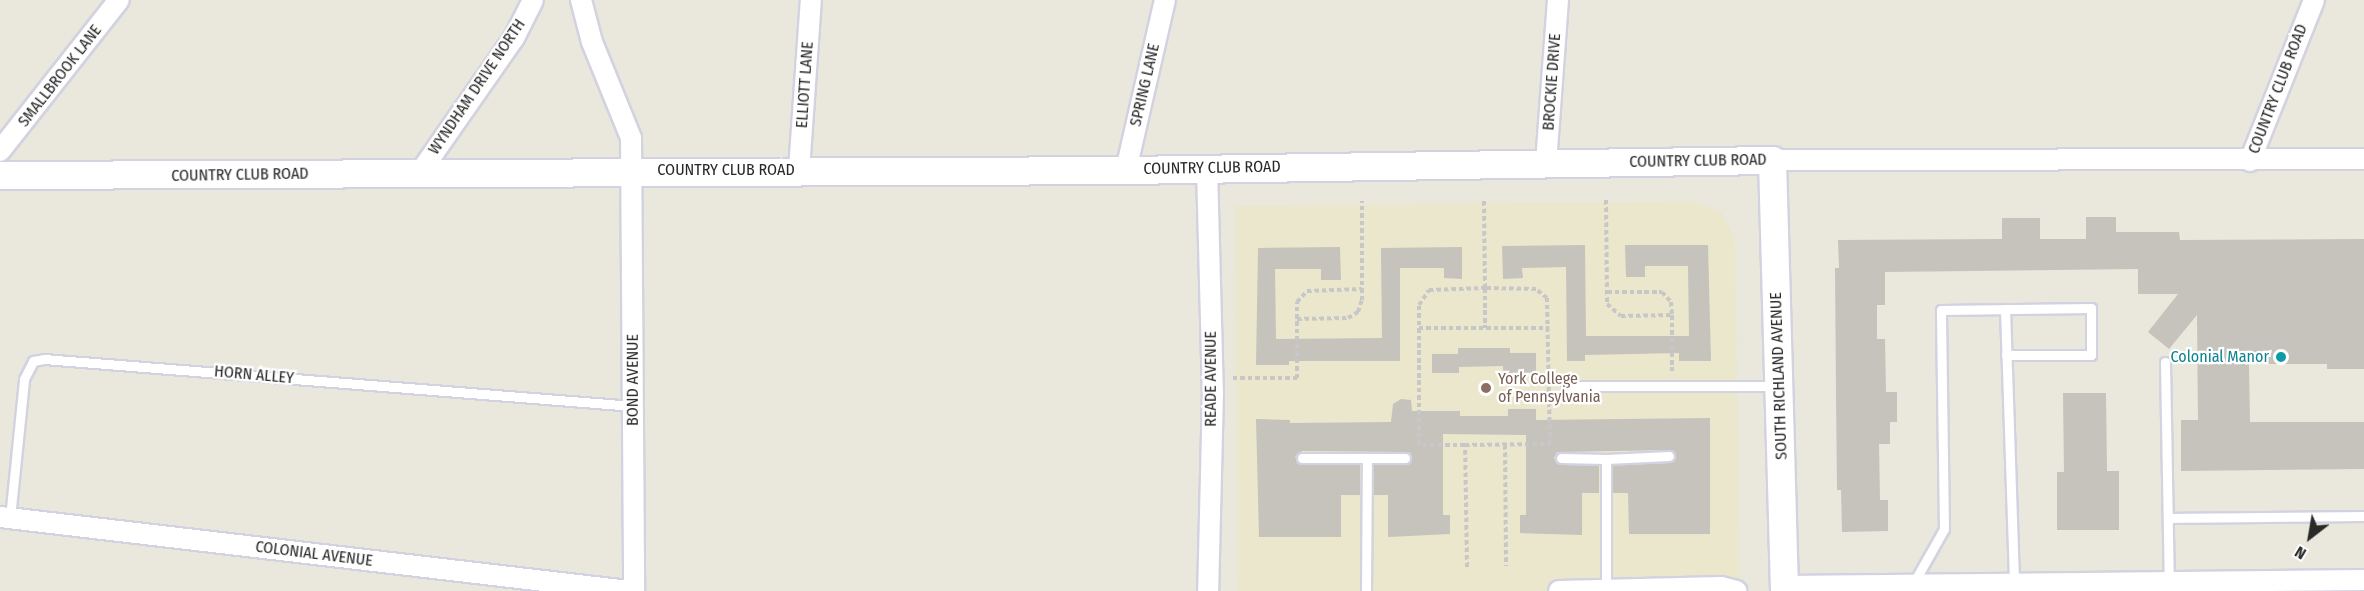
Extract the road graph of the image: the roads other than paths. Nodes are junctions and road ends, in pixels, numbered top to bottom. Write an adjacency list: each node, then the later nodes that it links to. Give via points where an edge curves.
1 (119, 0): 8 (street, SMALLBROOK LANE, via 59,81)
2 (533, 0): 17 (street, WYNDHAM DRIVE NORTH, via 514,38)
3 (581, 0): 14 (street, via 592,42 631,138)
4 (811, 0): 15 (street, ELLIOTT LANE)
5 (1165, 0): 16 (street, SPRING LANE)
6 (1558, 0): 12 (street, BROCKIE DRIVE)
7 (2314, 0): 11 (street, COUNTRY CLUB ROAD)
8 (0, 151)
9 (2364, 159): 11 (street)
10 (1772, 160): 11 (street, COUNTRY CLUB ROAD); 12 (main road, COUNTRY CLUB ROAD); 23 (main road, SOUTH RICHLAND AVENUE)
11 (2250, 161)
12 (1546, 163): 13 (main road, COUNTRY CLUB ROAD)
13 (1207, 168): 16 (main road, COUNTRY CLUB ROAD); 42 (street, READE AVENUE, via 1213,392)
14 (633, 170): 15 (main road, COUNTRY CLUB ROAD); 17 (main road, COUNTRY CLUB ROAD); 24 (street, BOND AVENUE)
15 (799, 170): 16 (main road, COUNTRY CLUB ROAD)
16 (1126, 170)
17 (419, 174): 18 (main road, COUNTRY CLUB ROAD)
18 (0, 175)
19 (2005, 309): 20 (lane); 20 (lane, via 2091,308 2091,355); 36 (lane, via 1941,310 1944,529)
20 (2006, 355): 37 (lane)
21 (2165, 363): 33 (lane)
22 (1566, 386): 23 (lane)
23 (1779, 386): 38 (main road, SOUTH RICHLAND AVENUE)
24 (633, 406): 32 (lane, HORN ALLEY, via 44,358 33,361 24,379); 41 (street, BOND AVENUE)
25 (1669, 456): 30 (lane)
26 (1302, 458): 29 (lane)
27 (1405, 458): 29 (lane)
28 (1561, 458): 30 (lane)
29 (1367, 459): 43 (lane)
30 (1606, 459): 39 (lane)
31 (2364, 516): 33 (lane)
32 (5, 517): 40 (street, COLONIAL AVENUE)
33 (2168, 518): 35 (lane)
34 (2364, 580): 35 (street)
35 (2169, 582): 37 (street)
36 (1913, 584): 37 (street); 38 (street)
37 (2019, 588)
38 (1784, 589)
39 (1606, 590): 44 (street); 45 (street, via 1721,587)
40 (629, 591)
41 (634, 591)
42 (1208, 591)
43 (1365, 591)
44 (1559, 591)
45 (1737, 591)

